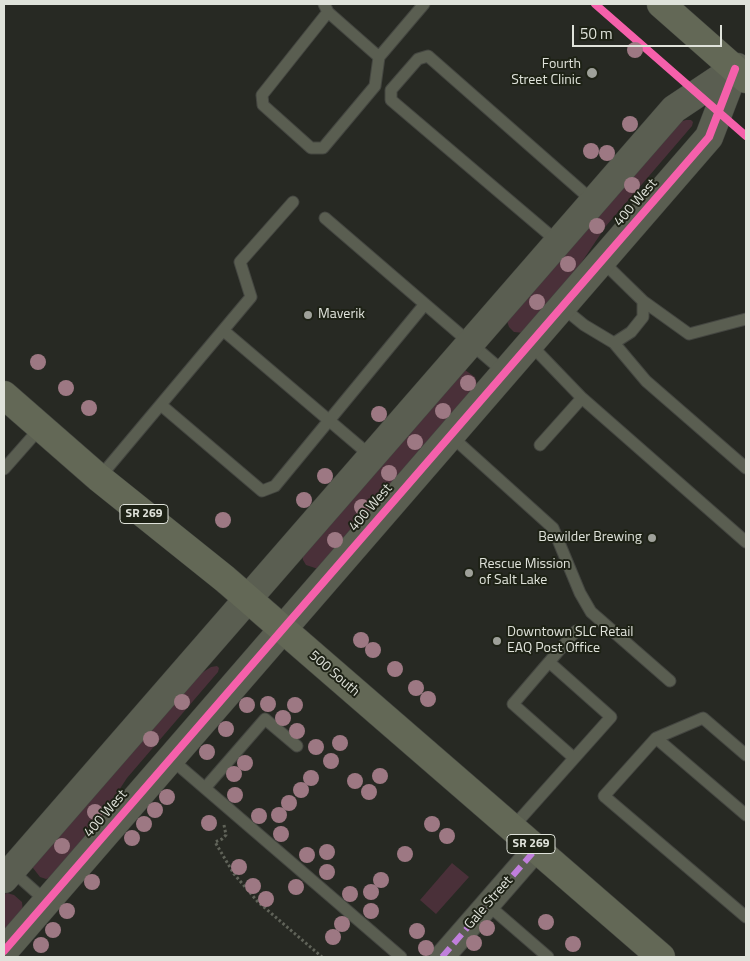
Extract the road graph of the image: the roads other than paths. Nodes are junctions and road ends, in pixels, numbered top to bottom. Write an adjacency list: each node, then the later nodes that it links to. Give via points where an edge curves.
1 (424, 4): 4 (lane)
2 (661, 4): 5 (main road)
3 (326, 8): 4 (lane); 4 (lane, via 262,95 263,105 311,148 323,148 375,86)
4 (379, 57)
5 (742, 68): 7 (street, via 674,109); 10 (street, 400 West, via 709,137)
6 (293, 202): 15 (lane, via 240,262 251,297)
7 (594, 202): 9 (street); 9 (lane, via 428,56 412,65 391,90 391,100)
8 (325, 218): 12 (lane)
9 (558, 242): 17 (street)
10 (602, 262): 11 (lane); 13 (street, 400 West)
11 (643, 301): 14 (lane, via 689,334); 16 (lane, via 643,317 631,332)
12 (425, 304): 17 (lane); 23 (lane)
13 (562, 307): 16 (lane); 18 (street, 400 West)
14 (746, 319)
15 (224, 330): 22 (lane); 23 (lane)
16 (614, 343): 28 (lane, via 646,382)
17 (471, 344): 19 (lane); 27 (street)
18 (530, 344): 19 (street, 400 West); 21 (lane)
19 (505, 373): 25 (street, 400 West)
20 (4, 395): 24 (main road, 500 South / SR 269)
21 (582, 398): 26 (lane); 31 (lane)
22 (161, 405): 23 (lane, via 262,491 275,486); 30 (lane)
23 (329, 419): 27 (lane)
24 (41, 427): 29 (lane); 30 (main road, 500 South / SR 269)
25 (450, 436): 33 (street, 400 West); 36 (lane, via 553,528 591,612)
26 (540, 446)
27 (372, 457): 32 (street)
28 (746, 468)
29 (4, 469)
30 (99, 478): 32 (main road, 500 South / SR 269)
31 (746, 542)
32 (248, 599): 33 (main road, 500 South / SR 269); 46 (street)
33 (283, 629): 41 (street, 400 West); 44 (main road, 500 South / SR 269)
34 (576, 631): 35 (lane)
35 (549, 662): 40 (lane, via 513,704); 40 (lane, via 611,717)
36 (670, 681)
37 (656, 738): 39 (lane, via 703,718); 43 (lane); 49 (lane, via 604,796)
38 (297, 746): 42 (lane, via 265,719)
39 (746, 755)
40 (574, 758): 44 (lane)
41 (171, 759): 42 (lane); 47 (street, 400 West)
42 (205, 788): 52 (lane)
43 (746, 815)
44 (512, 828): 45 (main road, 500 South / SR 269)
45 (536, 849): 48 (street, Gale Street); 51 (main road, 500 South / SR 269)
46 (6, 871): 47 (lane)
47 (46, 901): 50 (street, 400 West)
48 (488, 905): 53 (street, Gale Street); 54 (lane)
49 (746, 917)
50 (4, 950)
51 (651, 954)
52 (401, 957)
53 (442, 957)
54 (548, 957)

